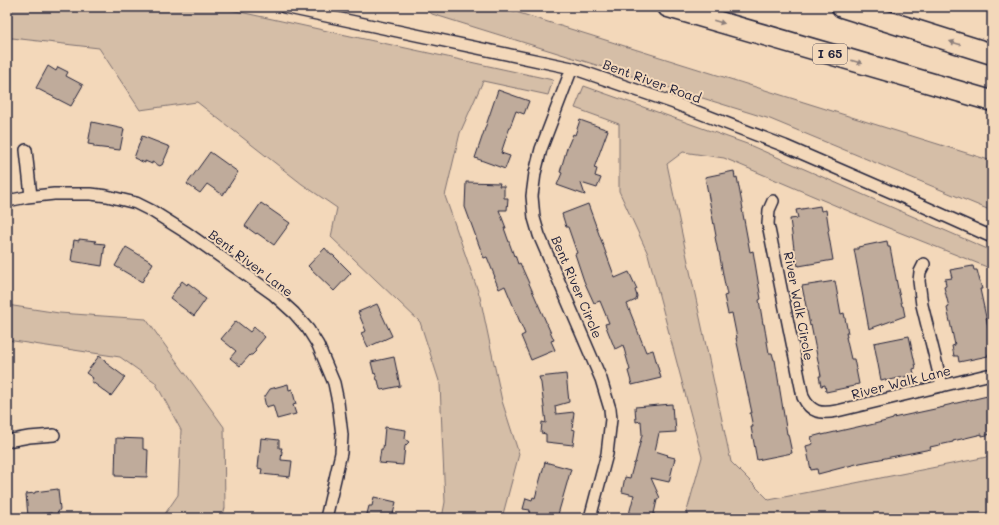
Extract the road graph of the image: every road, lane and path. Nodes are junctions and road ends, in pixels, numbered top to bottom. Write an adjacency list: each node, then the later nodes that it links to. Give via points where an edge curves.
1 (284, 7): 5 (street, Bent River Road)
2 (668, 7): 6 (highway, I 65, one-way to 6)
3 (842, 7): 4 (highway, one-way to 3)
4 (992, 54)
5 (572, 68): 11 (street, Bent River Road, via 674,103 785,146); 19 (street, Bent River Circle, via 541,150 532,196 539,235 601,380 610,409 607,454)
6 (992, 101)
7 (26, 150): 8 (street)
8 (31, 196): 9 (street, Bent River Lane); 18 (street, Bent River Lane, via 107,196 136,203 187,233 273,294 304,324 318,345 334,383 340,418 341,453)
9 (7, 201)
10 (773, 201): 15 (street, River Walk Circle, via 768,224 803,397 807,405)
11 (992, 237)
12 (924, 264): 14 (street, via 919,281 922,305)
13 (992, 375): 14 (street, River Walk Lane)
14 (942, 386): 15 (street, River Walk Lane, via 837,411)
15 (815, 411)
16 (54, 434): 17 (street)
17 (7, 441)
18 (326, 518)
19 (590, 518)

